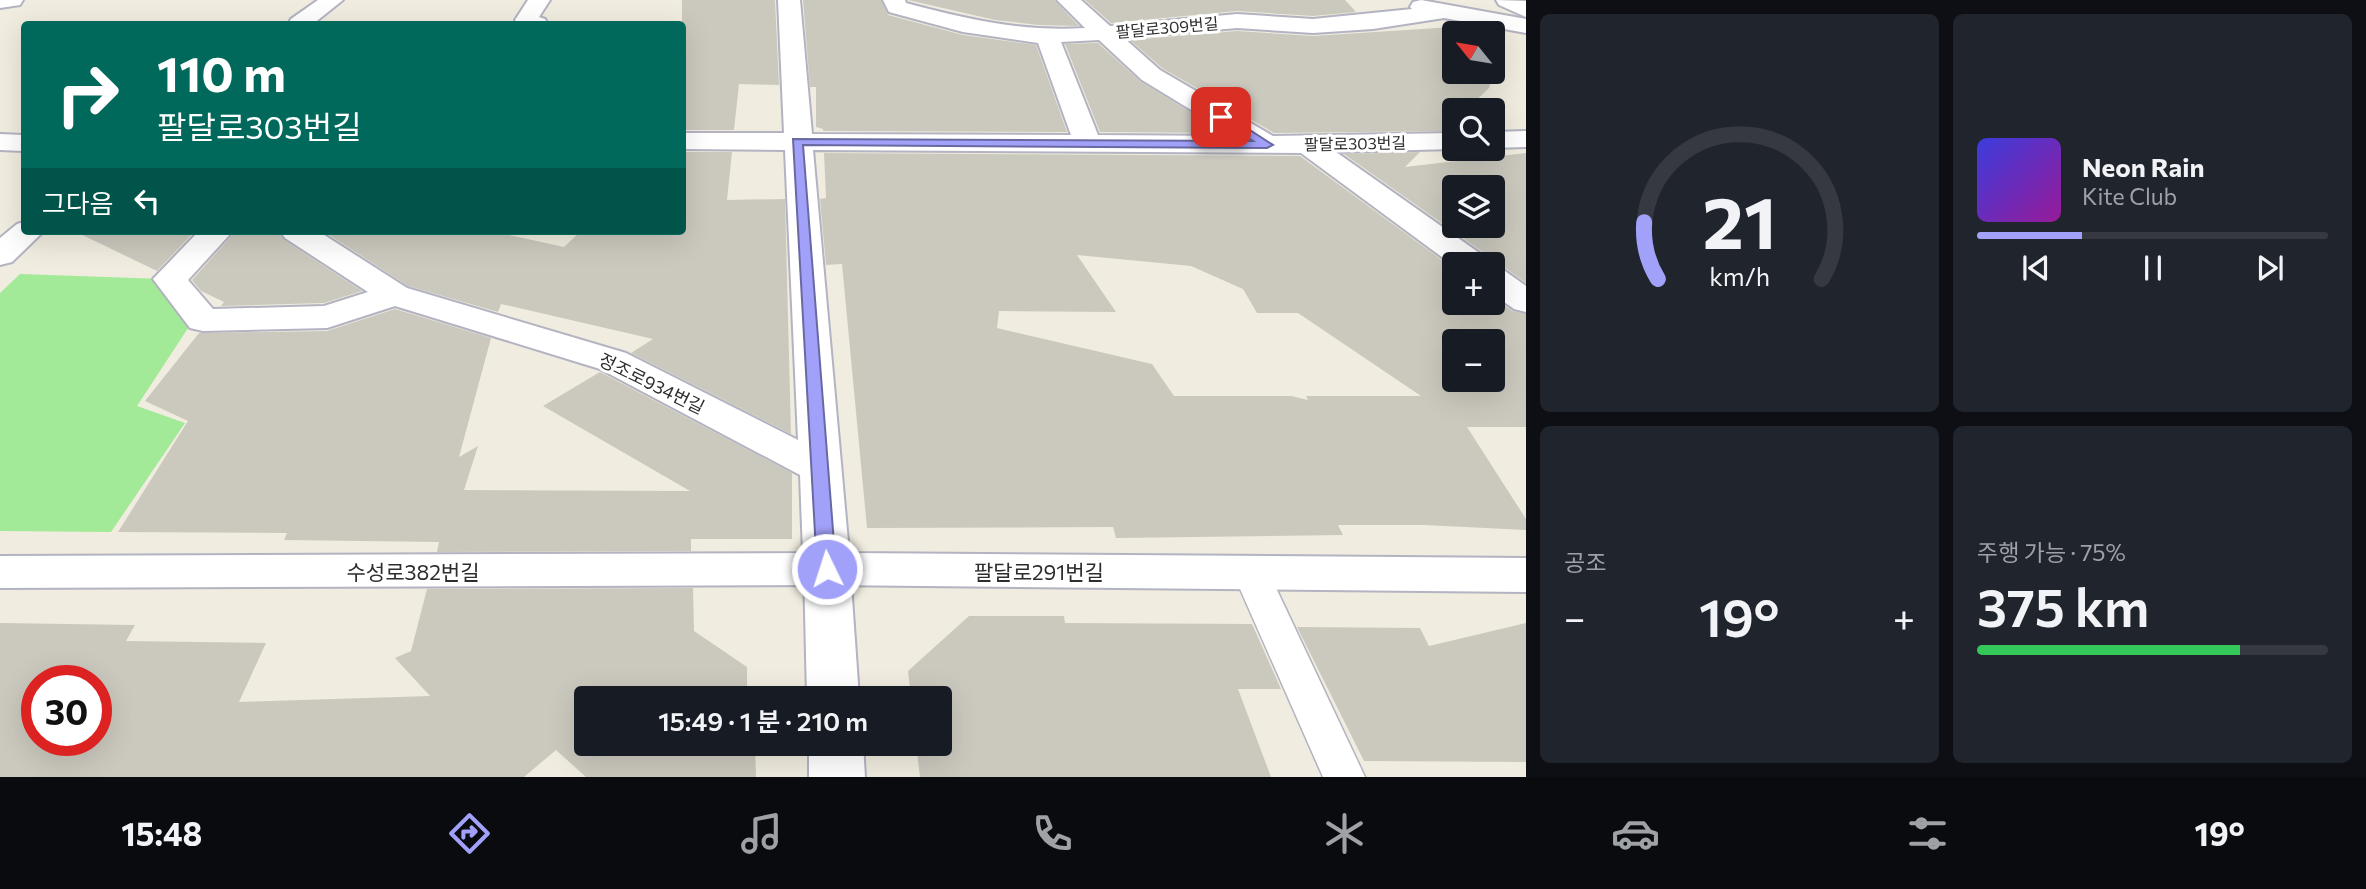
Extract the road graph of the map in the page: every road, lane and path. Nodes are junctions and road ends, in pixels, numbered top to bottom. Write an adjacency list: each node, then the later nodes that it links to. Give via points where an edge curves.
1 (12, 0): 8 (street)
2 (332, 0): 10 (street)
3 (539, 0): 11 (street)
4 (789, 0): 20 (street)
5 (894, 0): 14 (street, 팔달로309번길, via 897,7 963,25)
6 (1068, 0): 13 (street)
7 (1385, 0): 9 (street, 팔달로309번길)
8 (0, 1)
9 (1446, 11): 12 (street, 팔달로309번길); 13 (street, 팔달로309번길, via 1361,23 1313,26 1237,21)
10 (303, 21)
11 (529, 21)
12 (1526, 26)
13 (1104, 33): 14 (street, 팔달로309번길); 24 (street, via 1151,75)
14 (1047, 36): 21 (street)
15 (1505, 139): 16 (street)
16 (1526, 139)
17 (686, 141): 20 (street, 팔달로303번길)
18 (1442, 141): 23 (street, 팔달로303번길)
19 (0, 142): 22 (street)
20 (797, 142): 21 (street, 팔달로303번길); 33 (street)
21 (1087, 142): 24 (street, 팔달로303번길)
22 (21, 143)
23 (1307, 144): 24 (street, 팔달로303번길); 28 (street)
24 (1267, 145)
25 (23, 235): 29 (street)
26 (213, 235): 31 (street, via 170,279 203,320 327,317)
27 (302, 235): 31 (street, 정조로934번길)
28 (1456, 252)
29 (0, 255)
30 (1505, 287): 32 (street)
31 (395, 295): 33 (street, 정조로934번길, via 613,361)
32 (1526, 302)
33 (820, 468): 34 (street)
34 (827, 569): 35 (street, 수성로382번길); 36 (street, 팔달로291번길); 38 (street)
35 (0, 572)
36 (1251, 573): 37 (street, 팔달로291번길); 41 (lane)
37 (1526, 575)
38 (832, 686)
39 (836, 756): 40 (street)
40 (837, 777)
41 (1344, 777)

